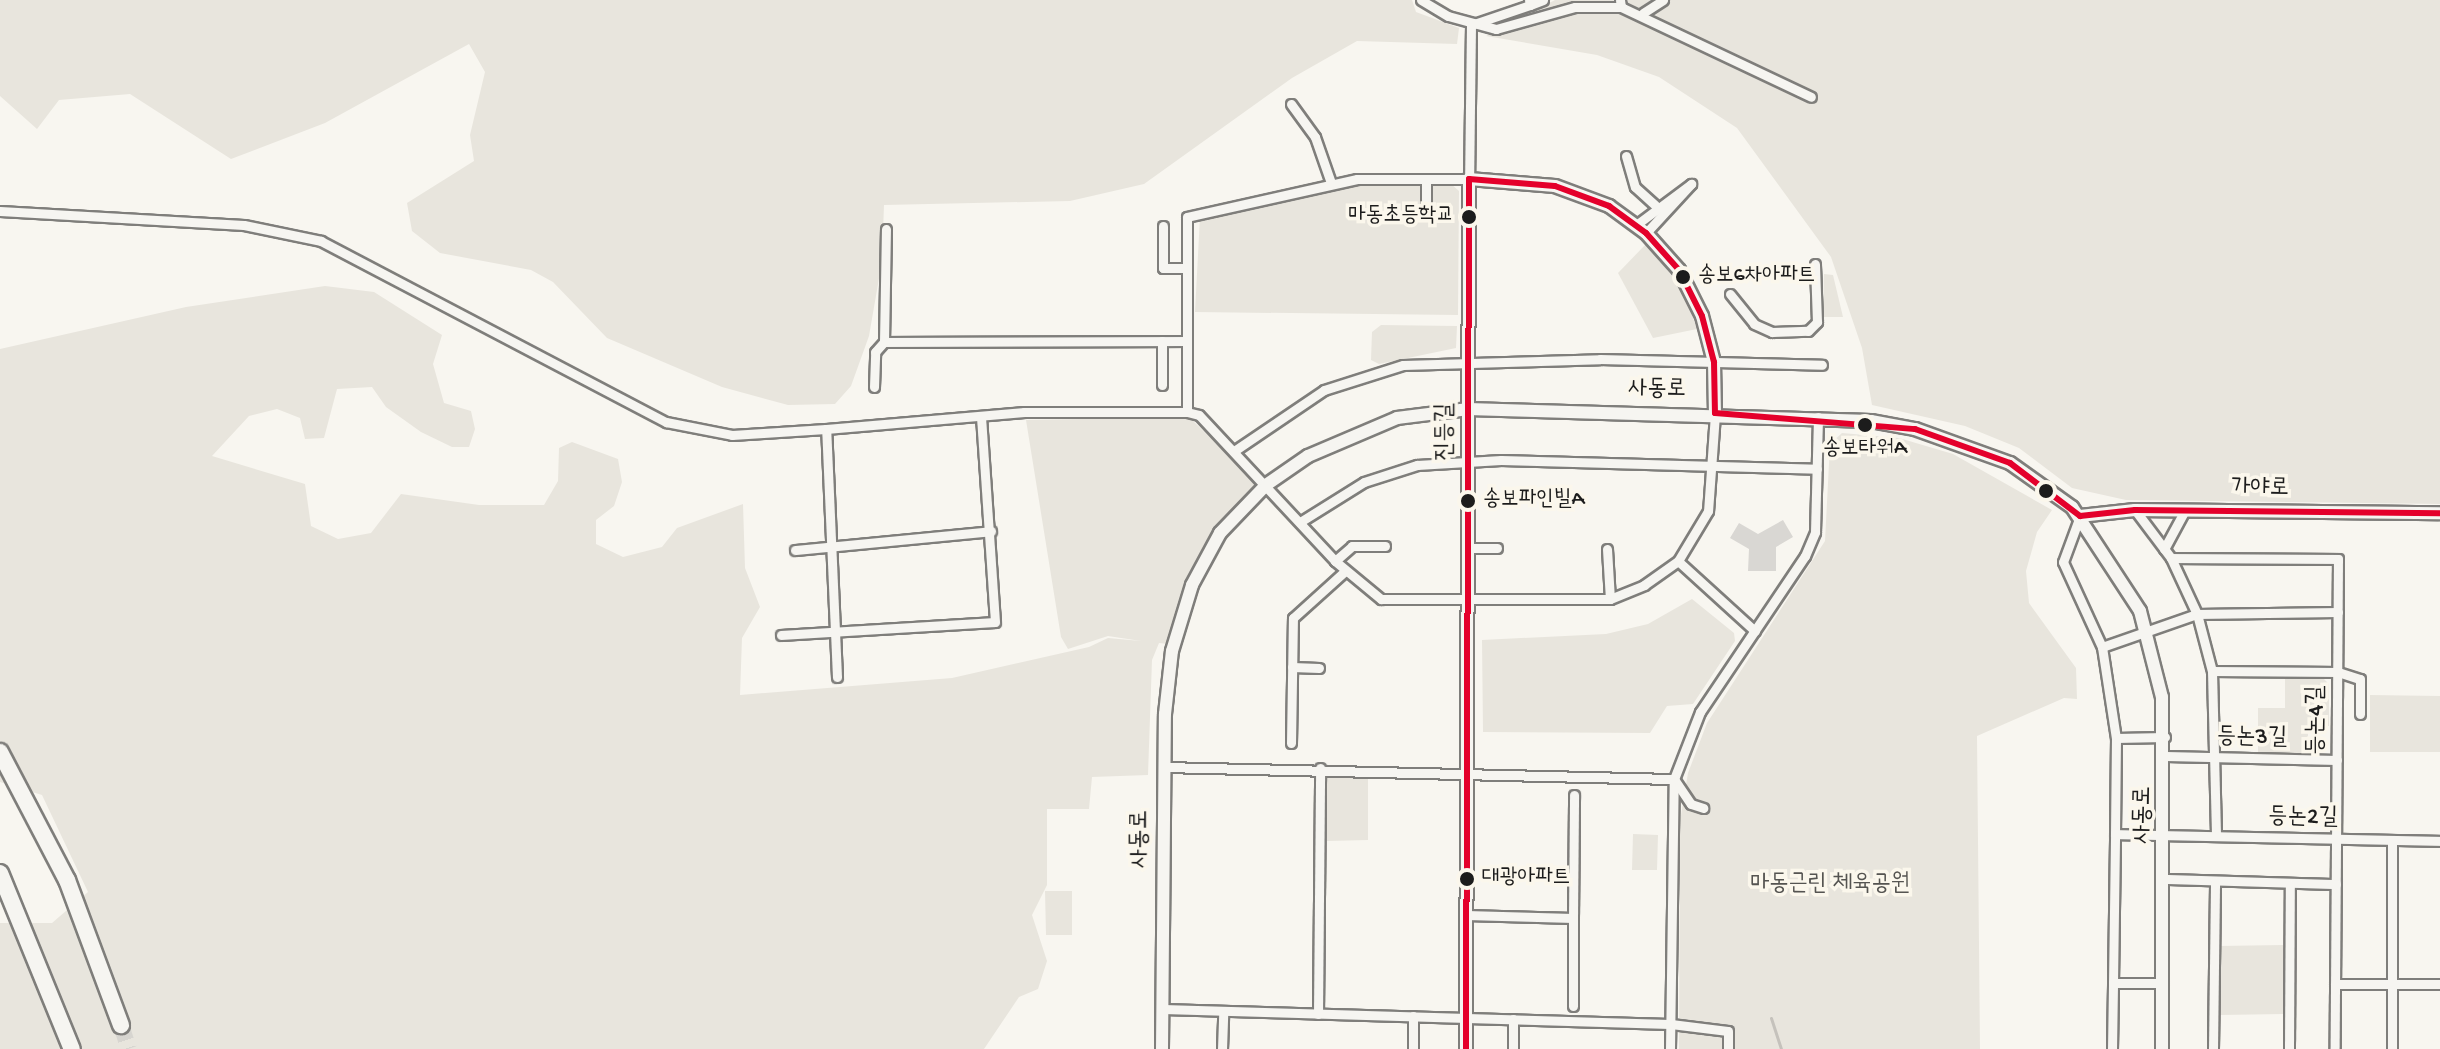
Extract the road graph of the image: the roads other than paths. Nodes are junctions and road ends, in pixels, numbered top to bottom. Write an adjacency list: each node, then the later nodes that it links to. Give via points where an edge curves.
1 (1421, 0): 7 (street, via 1422,6)
2 (1543, 0): 4 (street)
3 (1663, 0): 6 (street)
4 (1530, 3): 7 (street)
5 (1620, 4): 6 (street); 7 (street, via 1575,7 1496,29)
6 (1643, 13): 8 (street)
7 (1471, 25): 12 (street, 진등길)
8 (1811, 97)
9 (1291, 104): 13 (street, via 1315,137)
10 (1626, 156): 15 (street, via 1635,187)
11 (1426, 179): 12 (street); 13 (street); 14 (street)
12 (1469, 179): 19 (street, via 1555,186 1609,206); 26 (street, 진등길)
13 (1331, 183): 21 (street, via 1187,217)
14 (1426, 202)
15 (1655, 205): 19 (street); 19 (street, via 1691,184)
16 (0, 211): 36 (street, via 244,225 321,241 666,422 732,435)
17 (1163, 226): 21 (street, via 1163,268)
18 (886, 229): 25 (street)
19 (1641, 229): 27 (street, via 1693,294)
20 (1815, 264): 22 (street, via 1817,322 1808,331 1772,332 1754,324)
21 (1186, 268): 24 (street)
22 (1730, 294)
23 (1162, 341): 24 (street); 25 (street); 29 (street)
24 (1186, 341): 32 (street)
25 (884, 342): 30 (street, via 875,352)
26 (1469, 360): 27 (street); 31 (street, 진등길); 37 (street, via 1403,365 1324,390)
27 (1714, 362): 28 (street); 33 (street)
28 (1822, 365)
29 (1162, 385)
30 (874, 387)
31 (1468, 409): 33 (street, 사동로); 38 (street, 진등길); 41 (street, 사동로, via 1397,418 1351,433)
32 (1187, 412): 35 (street); 37 (street, via 1199,415)
33 (1715, 413): 34 (street, 사동로); 39 (street)
34 (1818, 417): 40 (street); 45 (street, 사동로, via 1915,429 1970,446 2010,463)
35 (981, 418): 36 (street); 47 (street)
36 (826, 429): 49 (street)
37 (1234, 451): 41 (street)
38 (1468, 461): 39 (street); 46 (street, via 1417,465 1364,482); 50 (street, 진등길)
39 (1715, 465): 40 (street); 57 (street, via 1708,511)
40 (1817, 469): 63 (street, via 1815,532)
41 (1266, 485): 46 (street); 81 (street, 사동로, via 1220,533 1183,606 1167,681)
42 (2135, 510): 43 (street, 가야로); 45 (street, 가야로); 53 (street)
43 (2185, 510): 44 (street, 가야로); 53 (street)
44 (2440, 513)
45 (2080, 516): 65 (street, 사동로, via 2119,572); 67 (street, via 2063,562)
46 (1300, 522): 56 (street)
47 (991, 531): 49 (street); 64 (street, via 995,622)
48 (1385, 546): 56 (street, via 1352,546)
49 (831, 547): 54 (street); 64 (street)
50 (1468, 548): 51 (street); 60 (street, 진등길)
51 (1497, 548)
52 (1607, 549): 59 (street)
53 (2164, 549): 55 (street)
54 (795, 550)
55 (2171, 558): 61 (street, 등논4길, via 2338,559); 62 (street)
56 (1335, 561): 58 (street)
57 (1678, 561): 59 (street); 63 (street)
58 (1345, 571): 60 (street, via 1381,599); 68 (street, via 1293,618)
59 (1610, 599): 60 (street)
60 (1467, 601): 83 (street, 진등길)
61 (2338, 612): 62 (street); 71 (street, 등논4길)
62 (2197, 614): 65 (street); 70 (street)
63 (1755, 631): 84 (street, via 1700,712)
64 (834, 632): 66 (street); 72 (street)
65 (2147, 632): 67 (street); 74 (street, 사동로)
66 (781, 635)
67 (2102, 647): 75 (street)
68 (1292, 667): 69 (street); 76 (street)
69 (1319, 668)
70 (2212, 671): 71 (street); 79 (street)
71 (2338, 672): 73 (street, via 2360,679); 80 (street, 등논4길)
72 (837, 677)
73 (2360, 714)
74 (2166, 737): 75 (street); 78 (street, 사동로)
75 (2116, 738): 87 (street)
76 (1291, 743)
77 (0, 752): 113 (highway, via 67,880)
78 (2166, 756): 79 (street, 등논3길); 88 (street, 사동로)
79 (2218, 757): 80 (street, 등논3길); 89 (street)
80 (2337, 760): 90 (street, 등논4길)
81 (1163, 767): 82 (street); 106 (street, 사동로)
82 (1320, 768): 83 (street); 108 (street)
83 (1467, 770): 84 (street); 98 (street, 진등길)
84 (1674, 779): 86 (street, via 1691,804); 112 (street)
85 (1574, 795): 99 (street)
86 (1703, 808)
87 (2115, 834): 88 (street, 등논2길); 100 (street)
88 (2166, 835): 89 (street, 등논2길); 94 (street, 사동로)
89 (2216, 836): 90 (street, 등논2길)
90 (2336, 839): 91 (street, 등논2길); 97 (street, 등논4길)
91 (2392, 840): 92 (street, 등논2길); 103 (street)
92 (2440, 841)
93 (0, 873): 114 (highway)
94 (2164, 879): 95 (street); 101 (street, 사동로)
95 (2215, 882): 96 (street); 124 (street)
96 (2290, 884): 97 (street); 125 (street)
97 (2336, 884): 102 (street, 등논4길)
98 (1466, 915): 99 (street); 110 (street, 진등길)
99 (1573, 918): 105 (street)
100 (2113, 983): 101 (street); 122 (street)
101 (2163, 983): 123 (street, 사동로)
102 (2335, 984): 103 (street); 126 (street, 등논4길)
103 (2393, 984): 104 (street); 127 (street)
104 (2440, 984)
105 (1573, 1006)
106 (1163, 1009): 107 (street); 115 (street, 사동로)
107 (1223, 1011): 108 (street); 116 (street)
108 (1318, 1014): 109 (street)
109 (1413, 1016): 110 (street); 117 (street)
110 (1466, 1018): 111 (street); 118 (street, 진등길)
111 (1513, 1019): 112 (street); 119 (street)
112 (1671, 1024): 120 (street); 121 (street, via 1728,1031)
113 (121, 1025)
114 (72, 1049)
115 (1162, 1049)
116 (1222, 1049)
117 (1413, 1049)
118 (1466, 1049)
119 (1513, 1049)
120 (1670, 1049)
121 (1728, 1049)
122 (2112, 1049)
123 (2162, 1049)
124 (2213, 1049)
125 (2289, 1049)
126 (2335, 1049)
127 (2392, 1049)

